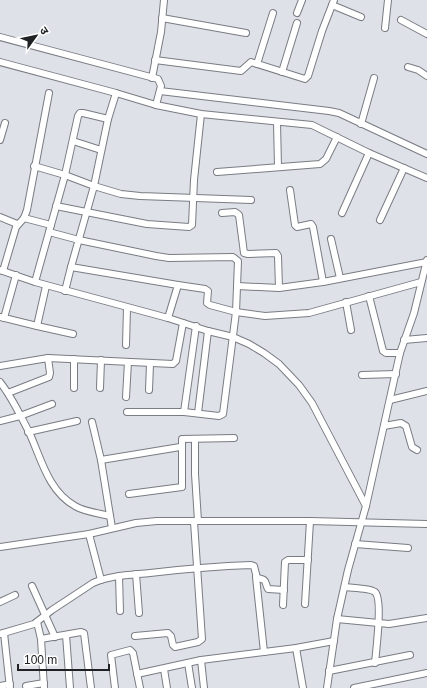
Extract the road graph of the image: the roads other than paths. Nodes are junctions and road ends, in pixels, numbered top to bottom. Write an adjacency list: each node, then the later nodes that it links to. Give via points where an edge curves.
1 (164, 0): 8 (street)
2 (302, 0): 6 (street)
3 (388, 0): 11 (street)
4 (333, 3): 7 (street); 19 (street, via 308,76 304,79)
5 (273, 13): 17 (street)
6 (297, 13)
7 (361, 17)
8 (162, 18): 12 (street); 15 (street)
9 (401, 20): 13 (street)
10 (297, 23): 19 (street)
11 (385, 28)
12 (246, 33)
13 (427, 34)
14 (0, 37): 21 (street)
15 (155, 60): 17 (street, via 240,71 251,62); 21 (street)
16 (0, 62): 25 (street)
17 (256, 64): 19 (street)
18 (408, 67): 20 (street)
19 (282, 72)
20 (427, 76)
21 (152, 78): 23 (street, via 160,81)
22 (374, 78): 31 (street)
23 (160, 92): 26 (street); 31 (street, via 321,109)
24 (49, 93): 38 (street)
25 (116, 93): 26 (street); 28 (street)
26 (156, 106): 27 (street)
27 (201, 114): 29 (street); 46 (street)
28 (108, 119): 34 (street, via 80,113); 35 (street)
29 (277, 122): 32 (street, via 312,125); 39 (street)
30 (5, 123): 33 (street)
31 (361, 124): 37 (street)
32 (337, 137): 36 (street); 39 (street, via 324,162 315,165)
33 (0, 140)
34 (73, 141): 35 (street); 42 (street)
35 (101, 150): 44 (street)
36 (369, 153): 40 (street); 49 (street)
37 (427, 154)
38 (34, 166): 42 (street); 53 (street)
39 (278, 167): 41 (street)
40 (404, 168): 43 (street); 54 (street)
41 (217, 172)
42 (64, 175): 44 (street); 48 (street)
43 (427, 178)
44 (94, 186): 46 (street, via 131,195); 50 (street)
45 (290, 190): 66 (street, via 295,225 298,227 311,224 313,227)
46 (193, 198): 47 (street); 50 (street, via 192,225 187,228)
47 (251, 200)
48 (56, 206): 50 (street); 56 (street)
49 (342, 212)
50 (86, 213): 59 (street)
51 (222, 213): 71 (street, via 238,214 244,253 276,252)
52 (0, 217): 55 (street)
53 (24, 218): 55 (street); 56 (street)
54 (380, 220)
55 (17, 224): 62 (street)
56 (51, 225): 57 (street)
57 (49, 232): 59 (street); 65 (street)
58 (331, 239): 64 (street)
59 (79, 240): 61 (street); 70 (street, via 169,258 235,257 238,261)
60 (427, 261): 64 (street); 67 (street)
61 (71, 267): 68 (street); 72 (street)
62 (2, 270): 63 (street)
63 (16, 275): 65 (street); 77 (street)
64 (340, 278): 66 (street)
65 (35, 282): 69 (street)
66 (323, 282): 71 (street)
67 (422, 282): 73 (street); 87 (street)
68 (178, 285): 76 (street, via 205,289 208,291 208,304); 78 (street)
69 (46, 286): 72 (street); 80 (street)
70 (237, 286): 71 (street); 76 (street)
71 (279, 288)
72 (65, 291): 75 (street)
73 (369, 296): 74 (street); 89 (street, via 383,351)
74 (346, 302): 76 (street, via 320,311 288,315 265,316); 82 (street)
75 (127, 308): 78 (street); 88 (street)
76 (236, 312): 85 (street)
77 (2, 317): 80 (street)
78 (168, 318): 79 (street)
79 (183, 323): 81 (street); 94 (street, via 175,363)
80 (37, 326): 84 (street)
81 (196, 326): 83 (street); 108 (street)
82 (351, 330)
83 (208, 331): 85 (street); 109 (street)
84 (74, 334)
85 (233, 337): 109 (street, via 223,414 219,416); 122 (street, via 264,353 279,364 299,385 312,403)
86 (427, 338): 87 (street)
87 (404, 340): 89 (street)
88 (126, 346)
89 (400, 353): 96 (street)
90 (48, 358): 91 (street); 95 (street); 103 (street, via 49,377)
91 (74, 359): 92 (street); 99 (street)
92 (101, 360): 93 (street); 100 (street)
93 (128, 362): 94 (street); 104 (street)
94 (150, 364): 101 (street)
95 (0, 366)
96 (396, 374): 97 (street); 105 (street)
97 (362, 375)
98 (0, 382): 103 (street)
99 (74, 388)
100 (100, 388)
101 (149, 390)
102 (427, 391): 105 (street)
103 (8, 393): 110 (street)
104 (126, 397)
105 (390, 400): 114 (street)
106 (52, 404): 110 (street)
107 (127, 412): 108 (street)
108 (184, 412): 109 (street)
109 (198, 413)
110 (20, 416): 111 (street); 115 (street)
111 (0, 421)
112 (77, 421): 115 (street)
113 (92, 422): 120 (street)
114 (384, 426): 119 (street, via 404,423 412,447); 122 (street)
115 (28, 432): 123 (street, via 50,480 65,499 83,510)
116 (234, 438): 117 (street)
117 (195, 439): 118 (street, via 182,439); 124 (street)
118 (182, 446): 120 (street); 121 (street, via 182,487)
119 (416, 450)
120 (101, 460): 123 (street)
121 (129, 494)
122 (366, 506): 126 (street)
123 (110, 516): 128 (street)
124 (196, 521): 125 (street); 128 (street, via 157,521); 134 (street)
125 (310, 521): 126 (street); 133 (street)
126 (361, 522): 127 (street); 130 (street)
127 (427, 524)
128 (112, 528): 129 (street)
129 (90, 534): 131 (street); 138 (street)
130 (355, 544): 132 (street); 140 (street)
131 (0, 547)
132 (408, 548)
133 (308, 560): 141 (street, via 285,562); 144 (street)
134 (197, 567): 135 (street); 137 (street, via 251,565 254,566); 155 (street, via 201,641 175,647 168,633)
135 (136, 574): 136 (street); 147 (street)
136 (119, 576): 138 (street); 146 (street)
137 (256, 577): 141 (street, via 264,580 269,590); 160 (street)
138 (100, 580): 148 (street)
139 (32, 586): 148 (street)
140 (345, 587): 150 (street); 152 (street, via 376,592 379,602)
141 (284, 590): 145 (street)
142 (15, 595): 143 (street)
143 (0, 602)
144 (305, 604)
145 (283, 605)
146 (120, 611)
147 (139, 613)
148 (45, 616): 151 (street); 156 (street)
149 (427, 618): 152 (street)
150 (337, 619): 152 (street); 158 (street)
151 (37, 622): 153 (street); 157 (street)
152 (378, 624): 164 (street)
153 (2, 634): 171 (street)
154 (66, 635): 156 (street); 173 (street); 174 (street, via 84,633)
155 (135, 636)
156 (55, 637): 157 (street)
157 (41, 639): 169 (street)
158 (334, 641): 159 (street); 166 (street)
159 (296, 648): 160 (street); 180 (street)
160 (264, 652): 162 (street)
161 (410, 655): 164 (street)
162 (201, 660): 163 (street); 179 (street)
163 (188, 663): 165 (street); 178 (street)
164 (374, 663): 166 (street)
165 (164, 668): 168 (street); 177 (street)
166 (329, 671): 181 (street)
167 (427, 673): 182 (street)
168 (137, 674): 175 (street, via 132,650 112,654); 176 (street)
169 (44, 685): 172 (street)
170 (0, 686): 171 (street)
171 (10, 686)
172 (26, 686)
173 (70, 688)
174 (91, 688)
175 (115, 688)
176 (140, 688)
177 (166, 688)
178 (192, 688)
179 (204, 688)
180 (303, 688)
181 (327, 688)
182 (354, 688)

